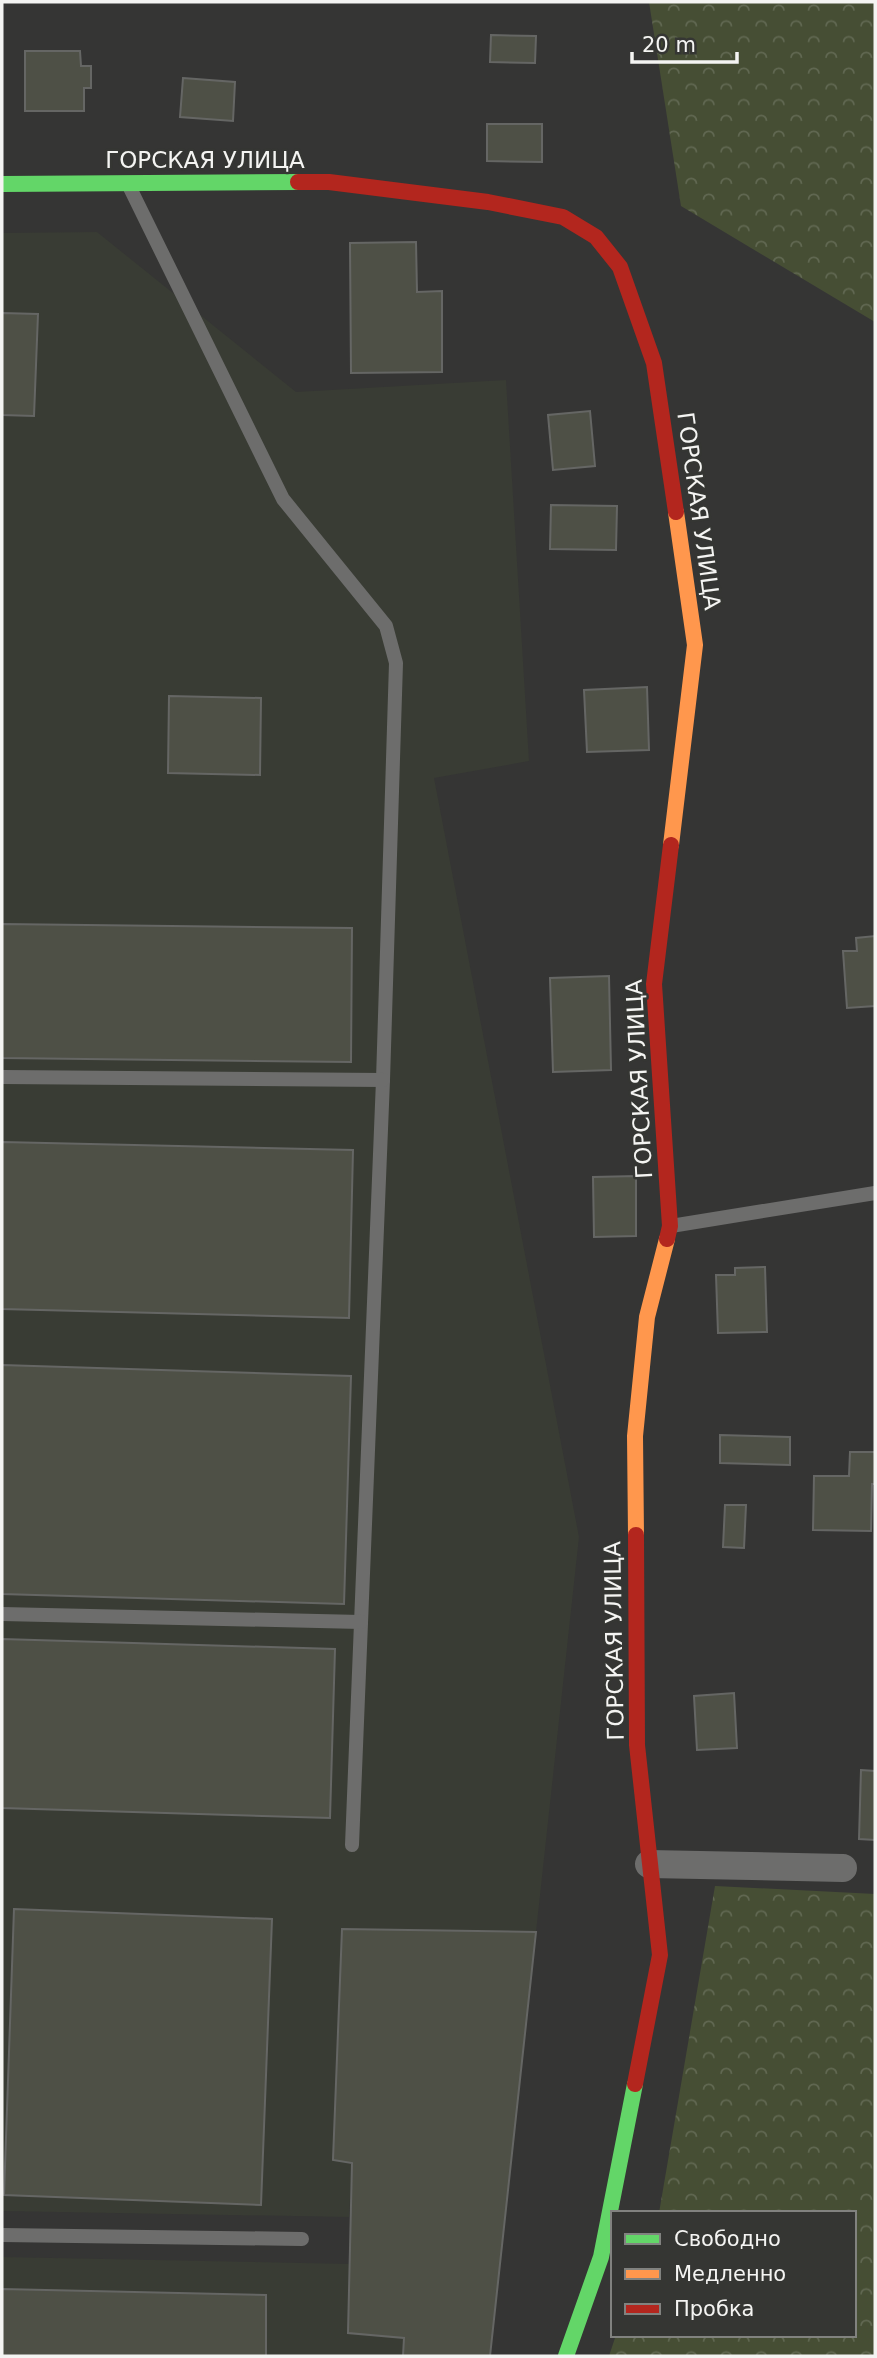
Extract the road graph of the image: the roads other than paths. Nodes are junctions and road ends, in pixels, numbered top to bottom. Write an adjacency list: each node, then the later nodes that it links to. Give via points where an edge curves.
1 (128, 183): 2 (street, ГОРСКАЯ УЛИЦА); 4 (lane, via 283,499 386,626 396,663); 6 (street, ГОРСКАЯ УЛИЦА, via 328,182 488,202 563,217 596,237 620,267 654,363 695,645 654,984)
2 (2, 184)
3 (2, 1077): 4 (lane)
4 (383, 1080): 8 (lane)
5 (875, 1193): 6 (lane)
6 (670, 1226): 10 (street, ГОРСКАЯ УЛИЦА, via 647,1317 635,1436 637,1745)
7 (2, 1614): 8 (lane)
8 (361, 1622): 9 (lane)
9 (352, 1845)
10 (649, 1864): 11 (street); 14 (street, ГОРСКАЯ УЛИЦА, via 660,1955 601,2257)
11 (844, 1868)
12 (2, 2235): 13 (lane)
13 (302, 2239)
14 (566, 2356)

